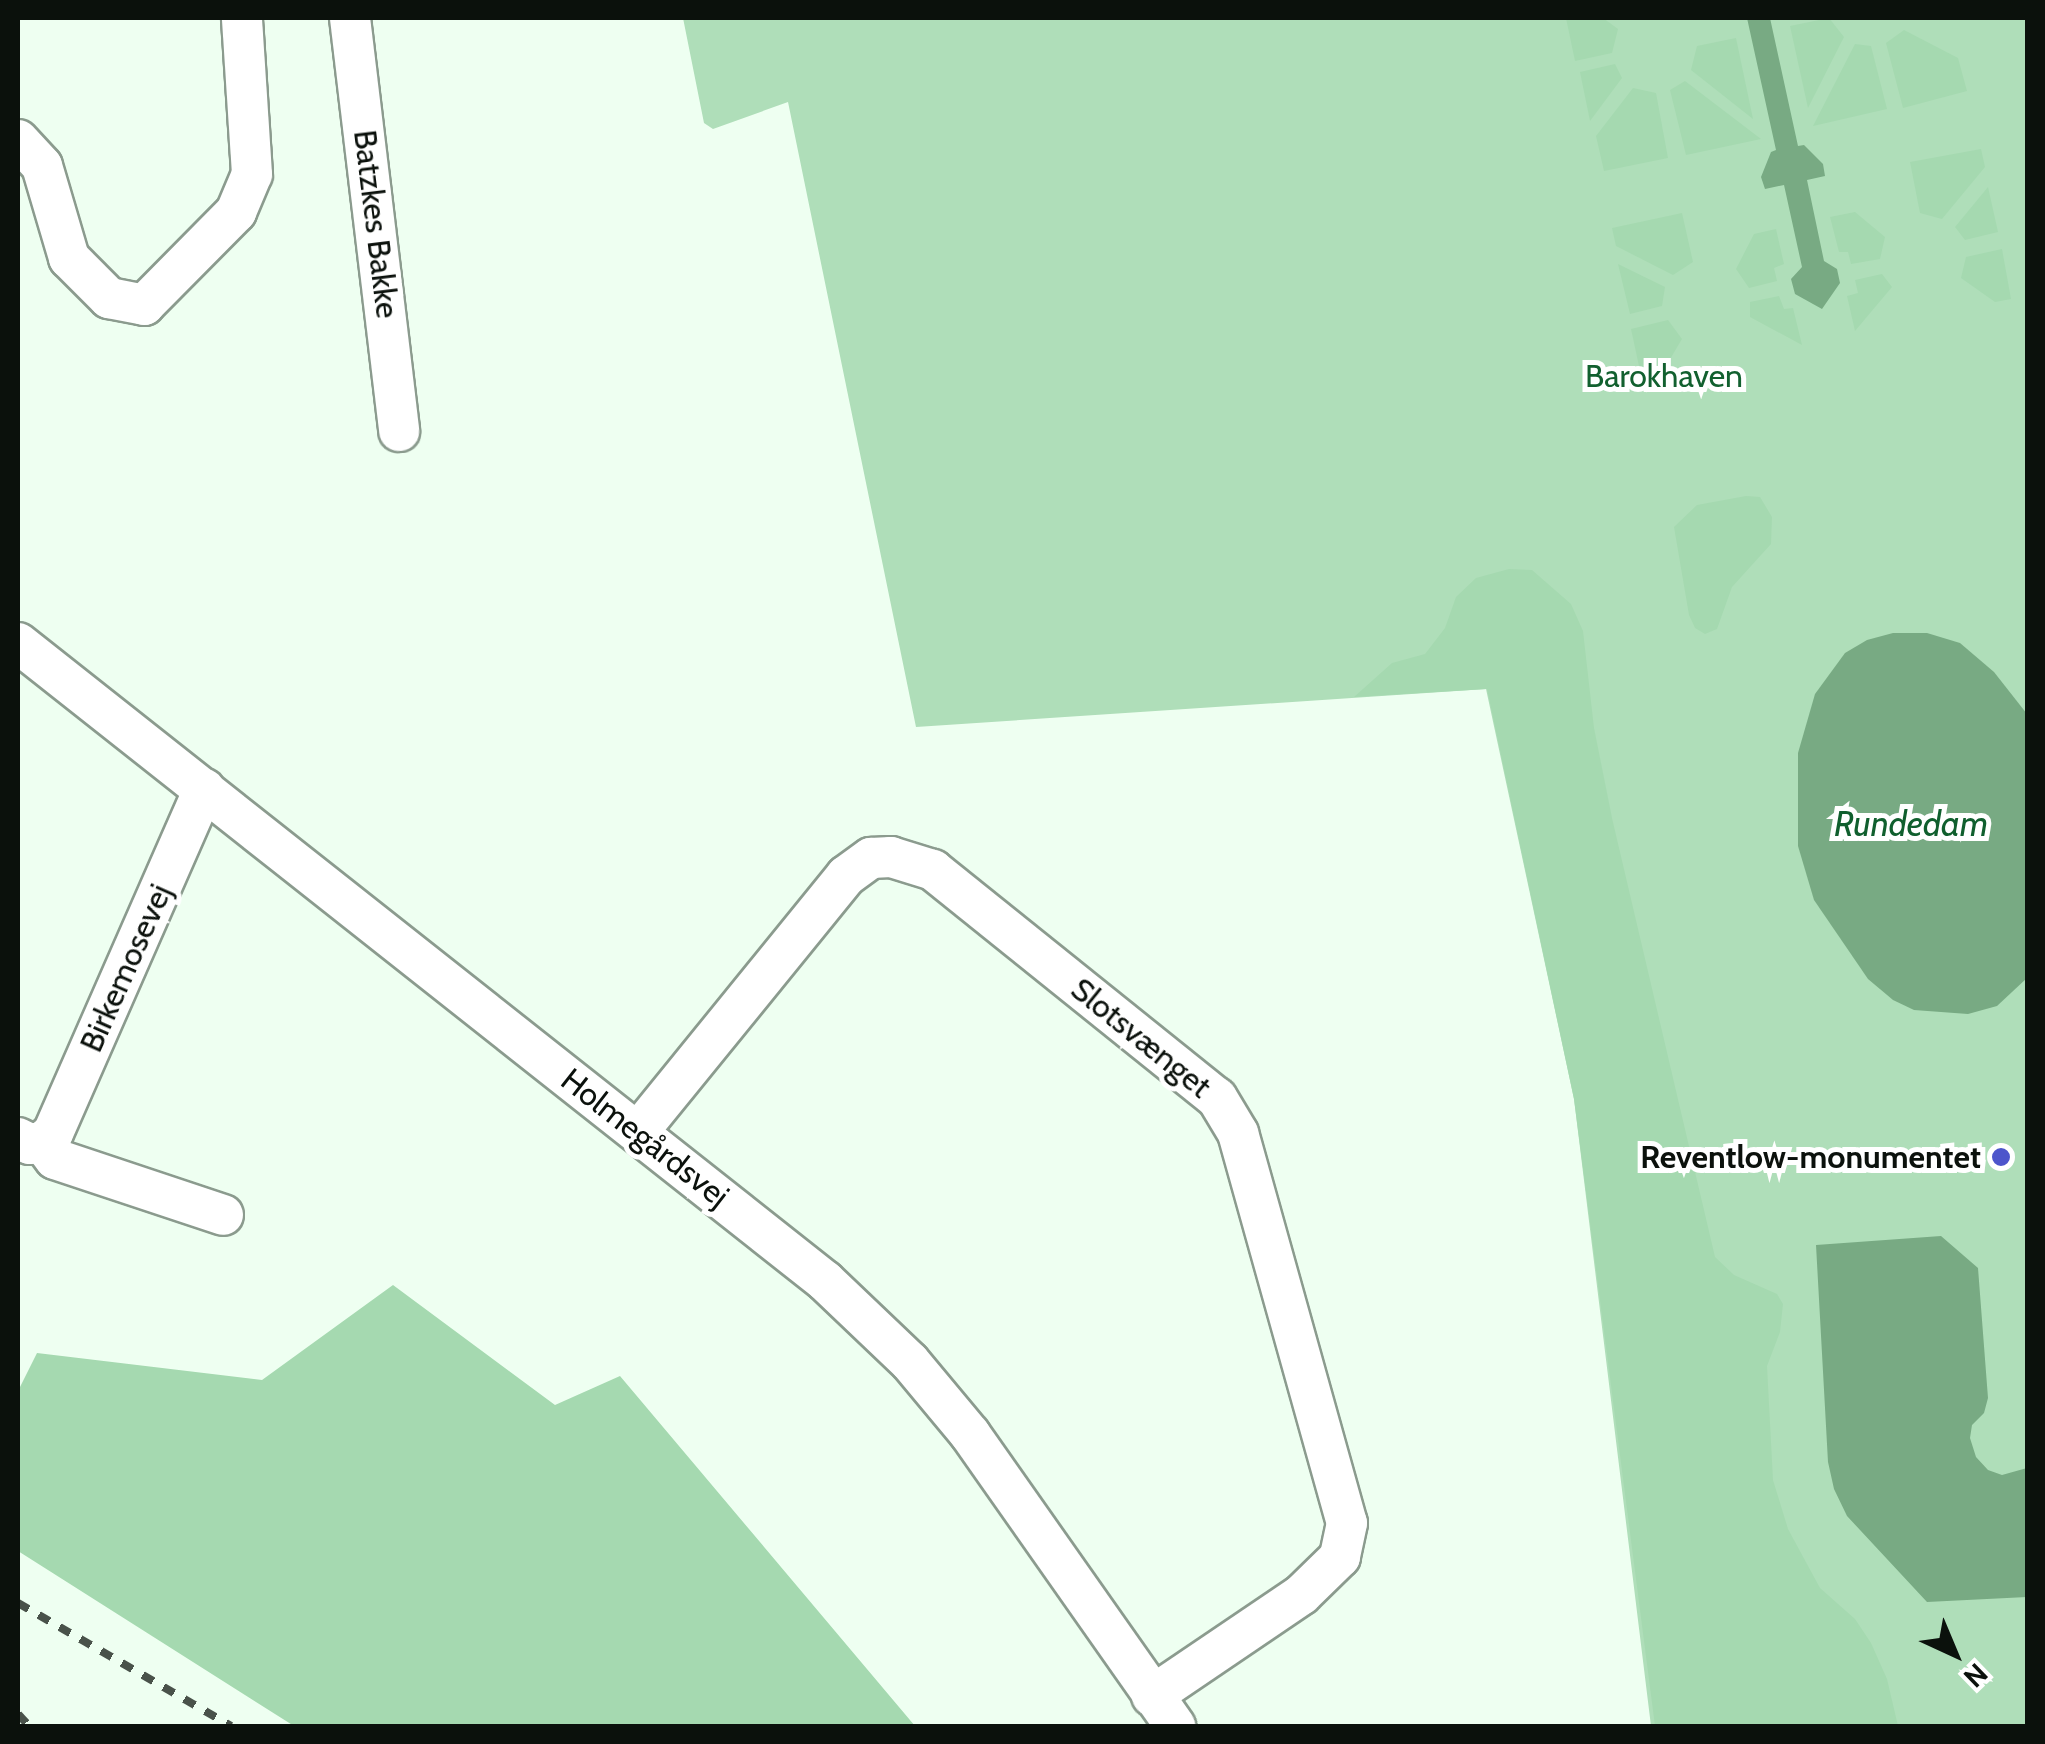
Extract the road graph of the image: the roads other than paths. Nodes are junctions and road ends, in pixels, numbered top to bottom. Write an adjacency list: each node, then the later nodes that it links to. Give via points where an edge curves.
1 (242, 18): 3 (street, via 252,174 236,212 144,305 108,298 69,258 42,166)
2 (350, 18): 4 (street, Batzkes Bakke)
3 (18, 140)
4 (399, 431)
5 (18, 643): 6 (street, Holmegårdsvej)
6 (204, 789): 7 (street, Holmegårdsvej); 8 (street, Birkemosevej, via 52,1133)
7 (638, 1132): 10 (street, Holmegårdsvej, via 826,1281 910,1362 970,1434); 10 (street, Slotsvænget, via 846,876 871,858 933,870 1217,1098 1238,1133 1346,1523 1340,1557)
8 (30, 1140): 9 (street, Birkemosevej, via 55,1160)
9 (223, 1215)
10 (1165, 1717)

